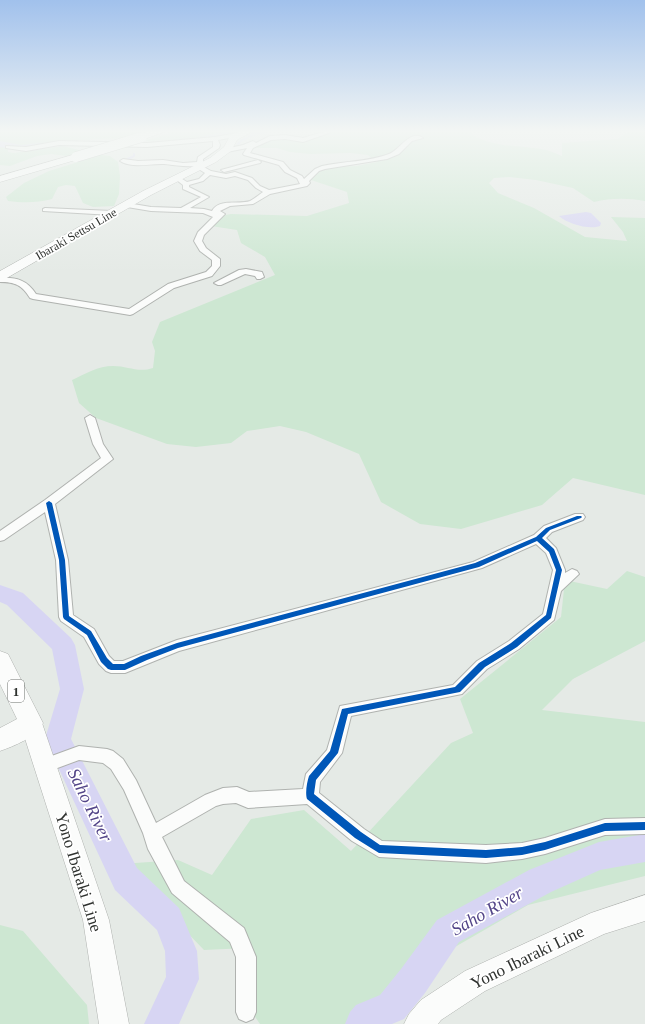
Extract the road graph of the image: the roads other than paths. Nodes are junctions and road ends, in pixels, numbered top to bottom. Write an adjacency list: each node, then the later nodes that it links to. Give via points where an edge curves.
1 (187, 178): 5 (main road, Ibaraki Settsu Line)
2 (246, 178): 7 (street)
3 (300, 178): 6 (street)
4 (309, 178): 6 (street)
5 (182, 181): 8 (main road, Ibaraki Settsu Line); 10 (street, via 185,188 206,197)
6 (305, 185): 7 (street)
7 (268, 192): 12 (street, via 251,203 229,204 216,210 221,214)
8 (127, 206): 10 (street); 11 (main road, Ibaraki Settsu Line)
9 (45, 210): 11 (street)
10 (182, 210): 12 (street, via 204,211)
11 (112, 213): 14 (main road, Ibaraki Settsu Line)
12 (218, 216): 13 (street, via 201,234 198,241 203,249 216,259)
13 (214, 269): 15 (street); 17 (street, via 209,274 171,286 130,312 33,296 28,287 18,281)
14 (0, 276)
15 (230, 277): 16 (street, via 246,271 259,274); 18 (street)
16 (260, 277)
17 (0, 280)
18 (218, 283)
19 (90, 418): 20 (street, via 98,444 107,459)
20 (50, 503): 22 (street); 23 (street, via 62,560 66,616 89,633 104,660 111,667 125,667 177,646 477,565)
21 (579, 518): 23 (street, via 548,529)
22 (0, 537)
23 (538, 538): 25 (street, via 552,551 559,570)
24 (572, 574): 25 (street)
25 (555, 589): 30 (street, via 549,616 514,645 482,665 457,690 345,710 334,753 312,779)
26 (0, 660): 27 (main road, 1)
27 (31, 723): 28 (main road); 29 (main road, Yono Ibaraki Line)
28 (0, 740)
29 (44, 766): 32 (street, via 79,753 107,756 117,764 130,785); 35 (main road, Yono Ibaraki Line, via 96,920)
30 (310, 796): 31 (street, via 379,849 486,854 545,846 605,827); 32 (street, via 248,800 237,795 223,796)
31 (645, 826)
32 (152, 832): 34 (street, via 154,843 178,887 237,935 246,957)
33 (645, 908): 36 (main road, Yono Ibaraki Line, via 600,922 475,981 431,1010)
34 (246, 1012)
35 (114, 1024)
36 (419, 1024)

